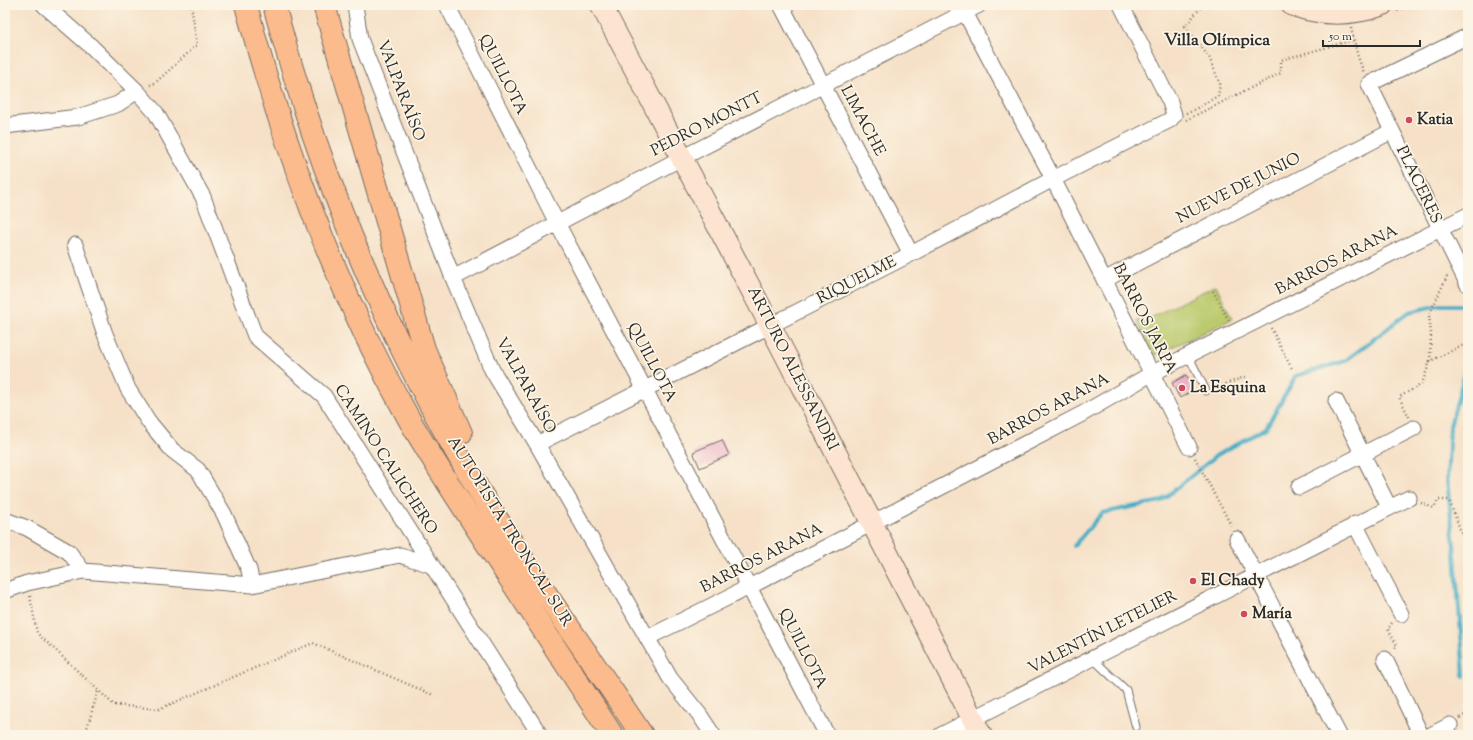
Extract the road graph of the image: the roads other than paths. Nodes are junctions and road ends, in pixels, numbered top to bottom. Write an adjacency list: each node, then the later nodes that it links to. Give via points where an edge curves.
1 (44, 5): 16 (street, CAMINO CALICHERO)
2 (246, 5): 61 (highway, AUTOPISTA TRONCAL SUR, via 274,107 311,210 332,261 382,366 446,480)
3 (274, 5): 52 (highway, AUTOPISTA TRONCAL SUR, via 318,149 354,242 404,354 458,455)
4 (324, 5): 52 (highway, via 424,349 458,427)
5 (355, 5): 26 (street, VALPARAÍSO, via 360,39)
6 (447, 5): 22 (street, QUILLOTA)
7 (601, 5): 19 (main road, ARTURO ALESSANDRI)
8 (781, 5): 15 (street, LIMACHE)
9 (979, 5): 13 (street, PEDRO MONTT)
10 (1121, 5): 20 (street, RIQUELME, via 1170,102 1174,115 1170,120)
11 (1292, 5): 12 (main road, via 1329,14 1367,10)
12 (1382, 5)
13 (964, 9): 15 (street, PEDRO MONTT); 20 (street, BARROS JARPA)
14 (1468, 36): 18 (street, PLACERES, via 1369,84)
15 (823, 86): 19 (street, PEDRO MONTT); 25 (street, LIMACHE)
16 (137, 90): 17 (street, via 118,104 78,117); 46 (street, CAMINO CALICHERO, via 156,113 203,197 254,336 324,396)
17 (5, 126)
18 (1392, 131): 23 (street, PLACERES); 27 (street, NUEVE DE JUNIO)
19 (682, 158): 22 (street, PEDRO MONTT); 29 (main road, ARTURO ALESSANDRI)
20 (1053, 179): 25 (street, RIQUELME); 27 (street, BARROS JARPA)
21 (1468, 215): 23 (street, BARROS ARANA)
22 (557, 224): 26 (street, PEDRO MONTT); 32 (street, QUILLOTA)
23 (1440, 229): 28 (street, PLACERES); 30 (street, BARROS ARANA)
24 (75, 245): 49 (street, via 128,389 149,422 172,450 198,470 224,514 249,570)
25 (911, 254): 29 (street, RIQUELME)
26 (453, 278): 36 (street, VALPARAÍSO, via 492,370)
27 (1104, 280): 31 (street, BARROS JARPA)
28 (1468, 285)
29 (770, 325): 32 (street, RIQUELME); 43 (main road, ARTURO ALESSANDRI)
30 (1188, 355): 31 (street, BARROS ARANA); 33 (lane)
31 (1151, 374): 37 (street, BARROS JARPA); 43 (street, BARROS ARANA, via 1082,414)
32 (645, 390): 36 (street, RIQUELME); 50 (street, QUILLOTA)
33 (1206, 391)
34 (1336, 401): 38 (street)
35 (1414, 428): 38 (street)
36 (537, 444): 54 (street, VALPARAÍSO)
37 (1189, 447)
38 (1362, 454): 39 (street); 41 (street)
39 (1300, 487)
40 (1408, 498): 41 (street, VALENTÍN LETELIER)
41 (1388, 507): 44 (street, VALENTÍN LETELIER)
42 (5, 520): 47 (street, via 26,528 69,552)
43 (872, 523): 50 (street, BARROS ARANA); 58 (main road, ARTURO ALESSANDRI)
44 (1355, 524): 48 (street, VALENTÍN LETELIER); 53 (street)
45 (1237, 539): 48 (street)
46 (431, 565): 49 (street, via 400,555); 60 (street, CAMINO CALICHERO)
47 (83, 571): 49 (street); 51 (street, via 27,583)
48 (1255, 575): 55 (street, VALENTÍN LETELIER); 66 (street)
49 (252, 585)
50 (749, 586): 54 (street, BARROS ARANA); 64 (street, QUILLOTA)
51 (5, 591)
52 (552, 601): 62 (highway, AUTOPISTA TRONCAL SUR)
53 (1401, 614)
54 (647, 638): 63 (street, VALPARAÍSO, via 670,678)
55 (1093, 659): 58 (street, VALENTÍN LETELIER); 59 (lane, via 1126,690)
56 (1385, 659): 67 (street)
57 (1450, 724): 68 (street)
58 (977, 727): 65 (street, VALENTÍN LETELIER)
59 (1136, 727)
60 (540, 735)
61 (612, 735)
62 (642, 735)
63 (713, 735)
64 (827, 735)
65 (941, 735)
66 (1339, 735)
67 (1421, 735)
68 (1431, 735)

